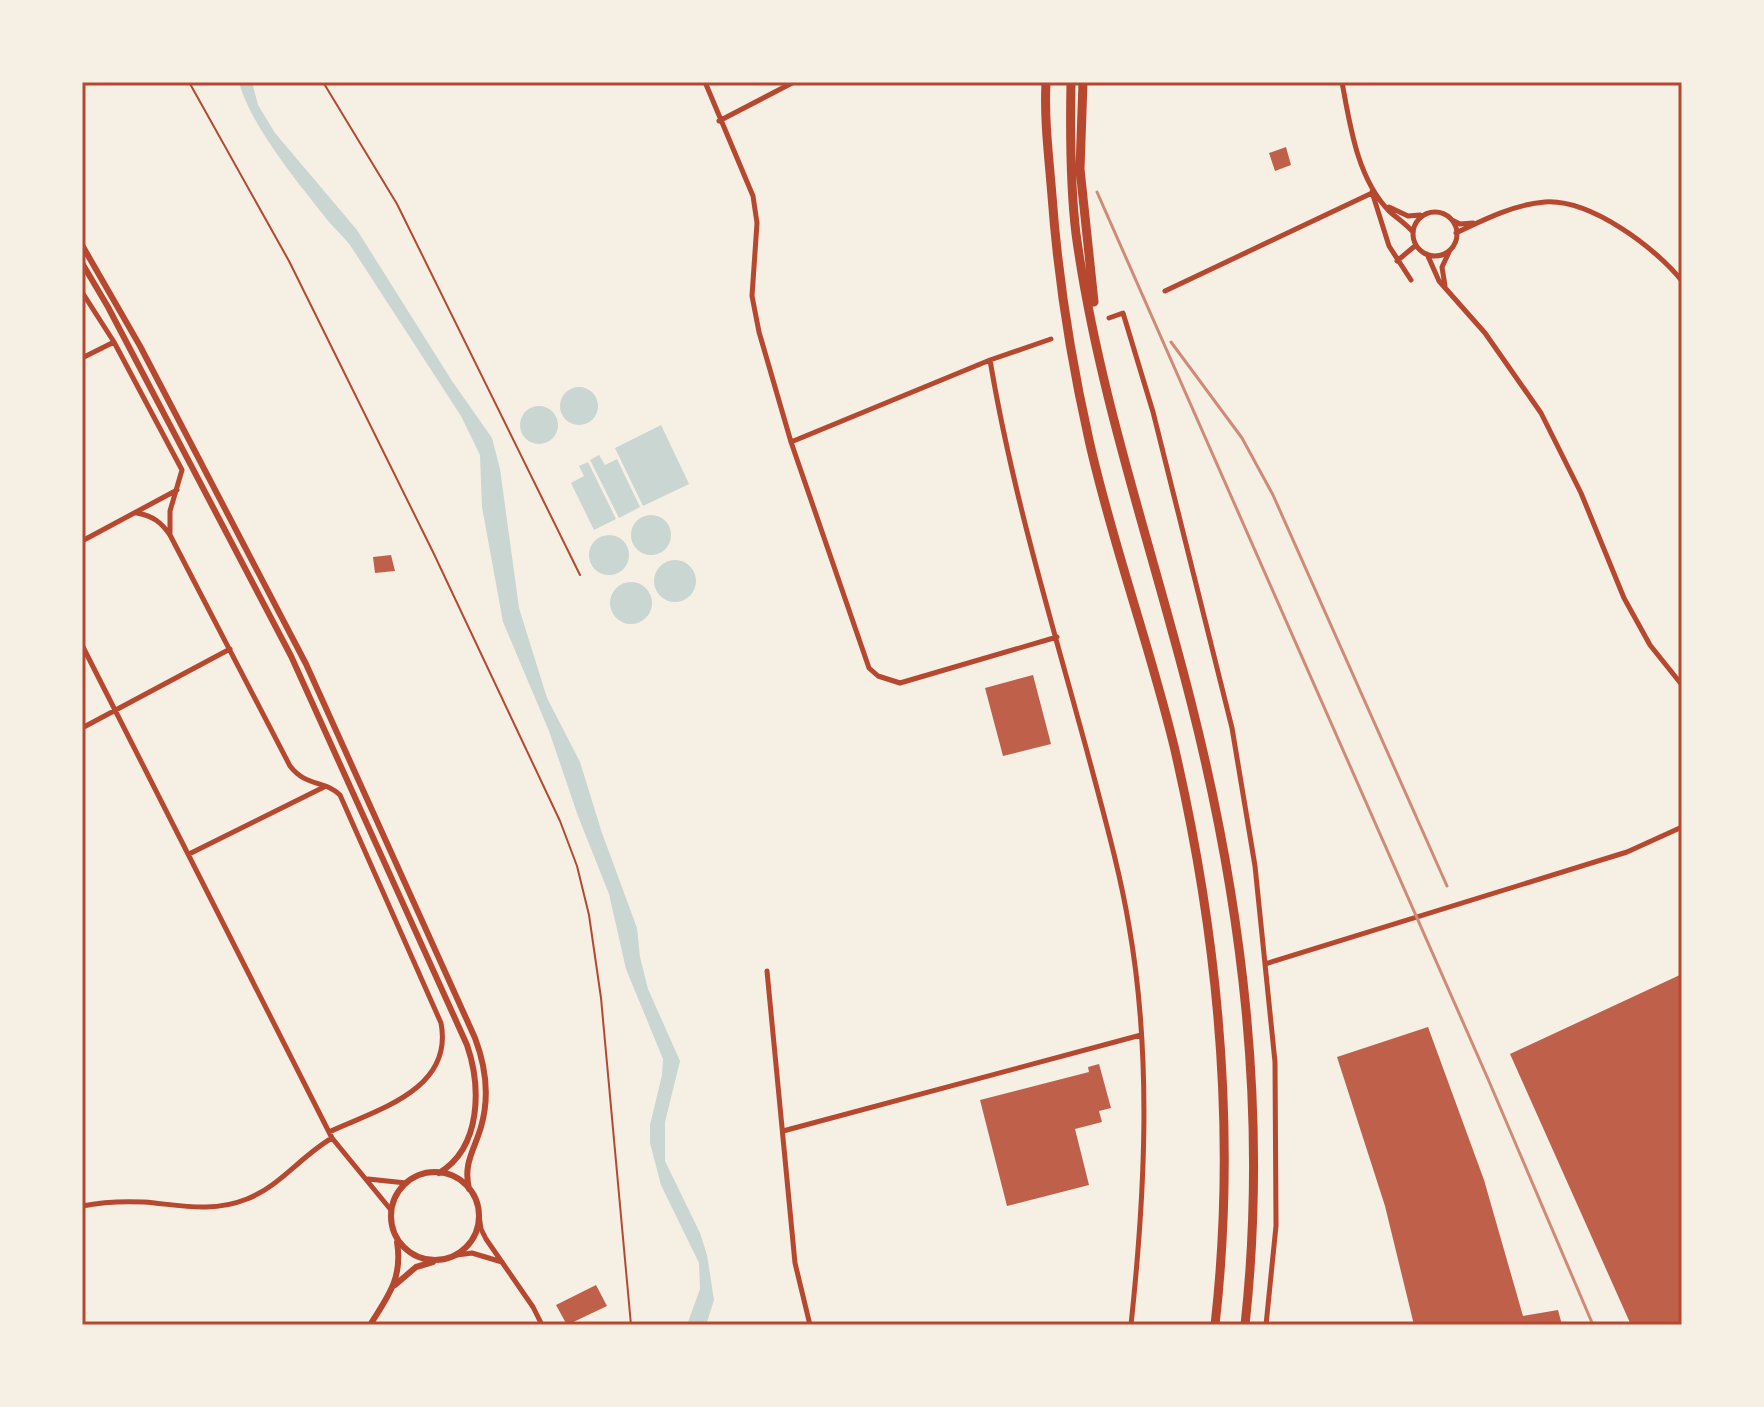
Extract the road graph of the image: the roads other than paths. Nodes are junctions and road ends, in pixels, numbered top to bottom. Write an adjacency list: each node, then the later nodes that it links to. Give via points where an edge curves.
1 (705, 82): 7 (street)
2 (794, 82): 7 (street)
3 (1071, 82): 31 (highway, via 1077,236)
4 (1083, 82): 31 (highway, via 1080,169)
5 (1342, 82): 8 (street)
6 (1046, 84): 67 (highway, via 1054,228 1089,441 1173,745 1204,894 1224,1096)
7 (719, 121): 32 (street, via 756,207 752,296)
8 (1372, 190): 9 (street); 19 (street); 24 (street)
9 (1380, 200): 10 (street, via 1398,213); 13 (street)
10 (1425, 214): 11 (street, via 1439,213); 13 (street)
11 (1451, 220): 12 (street); 14 (street)
12 (1482, 222): 14 (street); 22 (street, via 1524,206 1566,204 1639,241)
13 (1413, 232): 16 (street)
14 (1456, 233): 17 (street)
15 (82, 245): 54 (street, via 292,636 475,1038 486,1094 466,1169)
16 (1416, 245): 18 (street); 19 (street)
17 (1452, 246): 18 (street, via 1441,255); 23 (street, via 1442,267)
18 (1427, 254): 23 (street)
19 (1397, 261): 21 (street)
20 (82, 263): 51 (street, via 291,656 467,1045 476,1078 476,1106 461,1152)
21 (1411, 280)
22 (1682, 281)
23 (1447, 290): 40 (street, via 1485,333 1541,413 1624,598 1650,645)
24 (1165, 291)
25 (82, 292): 28 (street)
26 (1109, 318): 46 (street, via 1123,313 1153,412 1232,728)
27 (1051, 339): 30 (street)
28 (114, 342): 29 (street); 33 (street, via 182,470)
29 (82, 358)
30 (990, 360): 32 (street); 37 (street, via 1009,459)
31 (1099, 360): 68 (highway, via 1205,761 1242,956 1255,1150)
32 (791, 442): 37 (street, via 869,668 878,676 900,683)
33 (178, 490): 34 (street); 35 (street, via 170,511)
34 (136, 512): 35 (street, via 162,523); 36 (street)
35 (170, 535): 39 (street)
36 (82, 541)
37 (1057, 637): 48 (street, via 1124,897)
38 (82, 645): 41 (street)
39 (230, 649): 41 (street); 43 (street, via 290,766 298,777)
40 (1682, 685)
41 (116, 710): 42 (street); 45 (street)
42 (82, 728)
43 (324, 787): 45 (street); 50 (street, via 340,795 444,1039 433,1072 416,1090)
44 (1682, 827): 46 (street, via 1627,852)
45 (189, 854): 50 (street)
46 (1265, 964): 69 (street, via 1275,1062 1276,1226)
47 (767, 971): 49 (street)
48 (1141, 1035): 49 (street); 66 (street, via 1142,1219)
49 (783, 1131): 65 (street, via 795,1263)
50 (330, 1135): 52 (street); 55 (street, via 269,1188 237,1203 206,1208 126,1202)
51 (439, 1173): 53 (street); 54 (street)
52 (367, 1179): 53 (street); 56 (street)
53 (406, 1183): 56 (street)
54 (469, 1189): 57 (street)
55 (82, 1206)
56 (391, 1210): 58 (street)
57 (479, 1215): 59 (street, via 473,1238); 61 (street, via 481,1229)
58 (396, 1238): 60 (street, via 413,1255); 62 (street, via 399,1269)
59 (457, 1255): 60 (street); 61 (street, via 472,1253)
60 (436, 1261): 62 (street, via 416,1267)
61 (502, 1262): 64 (street)
62 (393, 1287): 63 (street)
63 (370, 1325)
64 (542, 1325)
65 (810, 1325)
66 (1131, 1325)
67 (1215, 1325)
68 (1245, 1325)
69 (1266, 1325)

